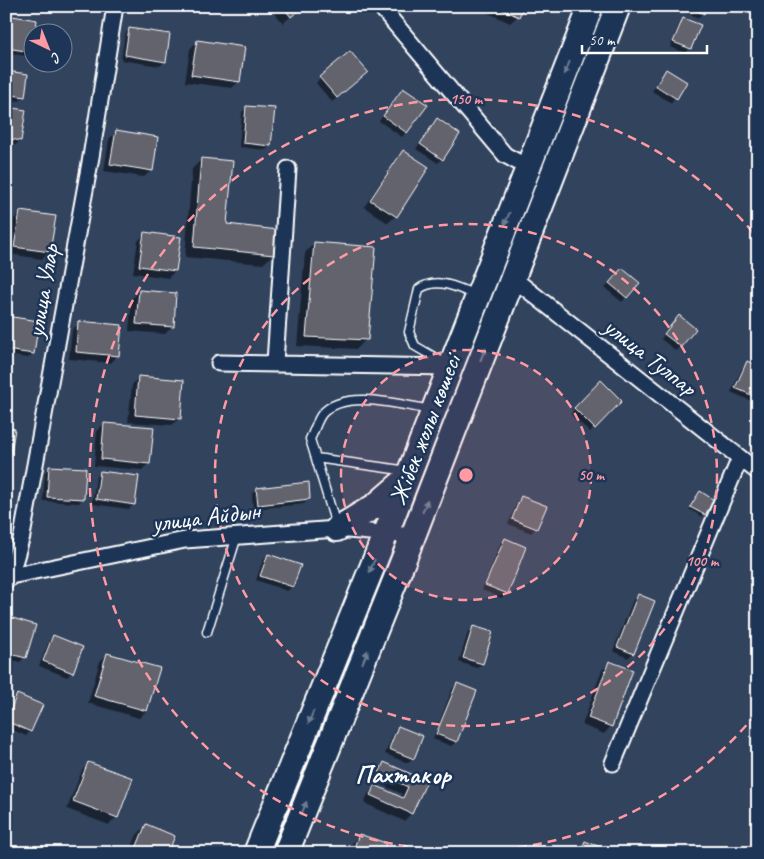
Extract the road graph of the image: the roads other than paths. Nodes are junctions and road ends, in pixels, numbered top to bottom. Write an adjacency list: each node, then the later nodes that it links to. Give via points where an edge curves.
1 (115, 6): 21 (street, улица Улар, via 22,536)
2 (380, 6): 5 (street, via 505,155)
3 (591, 6): 5 (main road, Жібек жолы көшесі, one-way to 5)
4 (618, 6): 7 (main road, Жібек жолы көшесі)
5 (528, 167): 8 (main road, Жібек жолы көшесі, one-way to 8)
6 (288, 169): 10 (street)
7 (514, 280): 14 (street, улица Тулпар); 20 (main road, Жібек жолы көшесі, one-way to 7)
8 (478, 295): 11 (main road, Жібек жолы көшесі); 11 (lane, via 440,282 428,283 419,289 409,332 415,346)
9 (219, 362): 10 (street)
10 (275, 362): 11 (street)
11 (450, 366): 12 (main road, Жібек жолы көшесі)
12 (433, 411): 13 (lane, via 370,400 337,404 322,414 310,439); 16 (main road, Жібек жолы көшесі)
13 (316, 458): 16 (lane); 17 (lane)
14 (740, 458): 15 (street, улица Тулпар); 23 (street)
15 (758, 472)
16 (408, 475): 17 (main road, via 376,506); 18 (main road, Жібек жолы көшесі)
17 (337, 529): 18 (street, улица Айдын); 19 (street, улица Айдын)
18 (386, 534): 20 (street, улица Айдын); 24 (main road, Жібек жолы көшесі, one-way to 24)
19 (236, 536): 21 (street, улица Айдын, via 186,540); 22 (lane)
20 (413, 536): 25 (main road, Жібек жолы көшесі, one-way to 20)
21 (7, 578)
22 (207, 632)
23 (613, 762)
24 (256, 853)
25 (286, 853)

